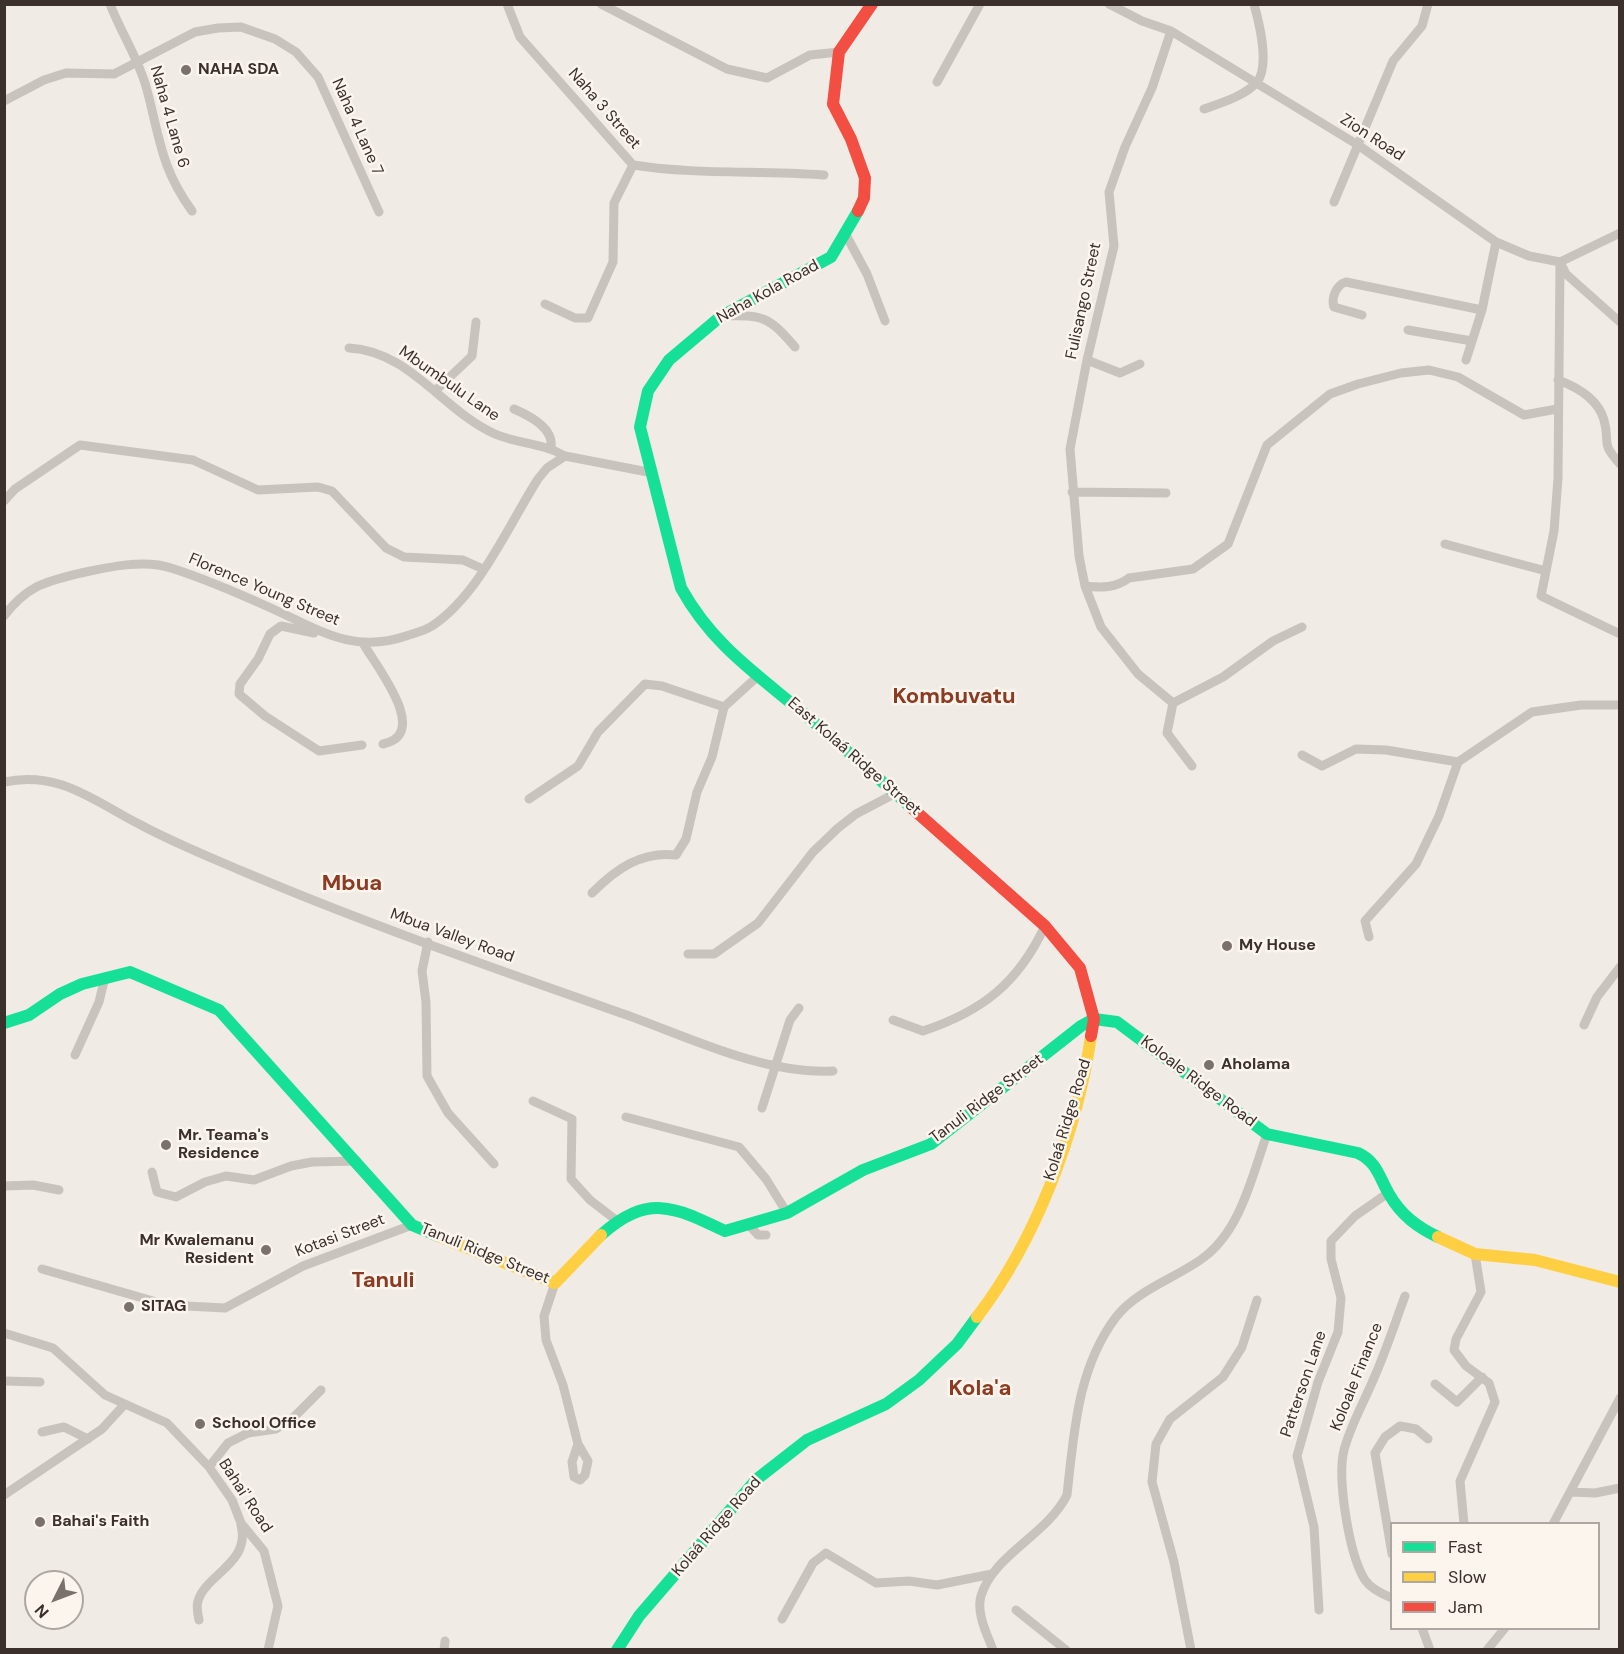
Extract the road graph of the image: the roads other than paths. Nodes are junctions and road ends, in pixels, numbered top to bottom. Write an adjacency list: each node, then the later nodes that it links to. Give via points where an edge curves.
1 (110, 4): 11 (street, Naha 4 Lane 6)
2 (507, 4): 17 (street, Naha 3 Street, via 520,37)
3 (601, 4): 10 (street, via 727,69 767,78 810,55)
4 (872, 4): 10 (street, Naha Kola Road)
5 (980, 4): 12 (street)
6 (1109, 4): 9 (street, Zion Road)
7 (1254, 4): 13 (street, via 1261,28 1263,63)
8 (1428, 4): 16 (street, via 1422,26 1393,61)
9 (1171, 31): 13 (street, Zion Road); 37 (street, Fulisango Street, via 1152,88 1108,192 1114,246)
10 (839, 52): 23 (street, Naha Kola Road, via 833,104 866,178 864,198)
11 (138, 62): 14 (street, Naha 4 Lane 7, via 114,74 66,73); 20 (street, Naha 4 Lane 6, via 161,155 175,187); 21 (street, Naha 4 Lane 7, via 195,32 218,28 241,27 275,39 296,52 318,77)
12 (937, 82)
13 (1256, 84): 15 (street); 16 (street, Zion Road)
14 (4, 101)
15 (1204, 109)
16 (1358, 145): 19 (street); 24 (street, Zion Road)
17 (633, 165): 18 (street, Naha 3 Street, via 698,172); 26 (street, via 614,203 613,262 588,318 575,318)
18 (824, 175)
19 (1334, 202)
20 (192, 211)
21 (379, 212)
22 (1620, 233): 25 (street)
23 (846, 235): 29 (street, Naha Kola Road, via 831,257); 30 (street, via 867,274)
24 (1496, 242): 25 (street, Zion Road, via 1528,256); 27 (street)
25 (1560, 261): 32 (street, via 1566,274); 40 (street)
26 (545, 304)
27 (1482, 310): 28 (street, via 1341,283 1334,308); 34 (street)
28 (1362, 315)
29 (720, 316): 35 (street, via 754,315 773,322); 47 (street, Naha Kola Road, via 669,360 648,391 640,427)
30 (885, 321)
31 (476, 322): 41 (street, via 472,356)
32 (1620, 322)
33 (1408, 330): 34 (street)
34 (1472, 341): 38 (street)
35 (795, 347)
36 (349, 348): 41 (street, Mbumbulu Lane, via 361,348 399,364)
37 (1087, 360): 39 (street, via 1120,373); 48 (street, Fulisango Street, via 1070,448)
38 (1466, 360)
39 (1140, 364)
40 (1558, 380): 43 (street); 46 (street, via 1593,401 1604,420 1606,448)
41 (435, 391): 44 (street, Mbumbulu Lane, via 495,434)
42 (514, 409): 44 (street, via 542,426)
43 (1557, 409): 53 (street, via 1558,478); 54 (street, via 1524,415 1458,377 1429,370 1401,373 1330,394 1267,445 1228,544 1193,569 1129,578 1110,587)
44 (551, 447): 45 (street, Mbumbulu Lane)
45 (565, 456): 47 (street); 52 (street, Florence Young Street, via 538,479)
46 (1620, 464)
47 (653, 472): 60 (street, East Kolaá Ridge Street, via 681,588 718,643)
48 (1072, 492): 49 (street); 54 (street, Fulisango Street)
49 (1166, 493)
50 (4, 501): 52 (street, via 15,489 80,445 193,460 258,490 318,487 332,491 386,548 404,557 463,560)
51 (1445, 544): 53 (street)
52 (483, 569): 59 (street, Florence Young Street, via 459,603 429,628)
53 (1546, 571): 57 (street, via 1541,596)
54 (1085, 586): 61 (street, Fulisango Street, via 1101,627 1119,651 1138,674)
55 (4, 616): 58 (street, Florence Young Street, via 17,600 40,583 93,570 148,564 170,567 228,589)
56 (1302, 627): 61 (street)
57 (1620, 634)
58 (328, 636): 59 (street, Florence Young Street); 65 (street, via 281,626 270,634 240,684 239,694 319,751)
59 (363, 643): 64 (street, via 399,703 403,719 402,733 394,742)
60 (757, 677): 63 (street); 70 (street, East Kolaá Ridge Street)
61 (1173, 703): 68 (street, via 1167,733)
62 (1620, 705): 67 (street, via 1581,705 1533,712)
63 (724, 707): 71 (street, via 645,684 598,732 578,766); 72 (street, via 686,839 676,855 660,853 638,859 603,880)
64 (383, 744)
65 (362, 746)
66 (1302, 755): 67 (street, via 1322,766 1356,749)
67 (1458, 762): 74 (street, via 1416,864 1365,921)
68 (1191, 766)
69 (4, 782): 75 (street, Mbua Valley Road, via 48,779 85,793 139,825 242,871)
70 (896, 793): 73 (street, East Kolaá Ridge Street); 76 (street, via 838,828 813,852 758,923 714,954)
71 (529, 799)
72 (592, 893)
73 (1046, 926): 80 (street, East Kolaá Ridge Street, via 1080,968); 81 (street, via 1030,957 1006,985 984,1002 923,1031)
74 (1369, 936)
75 (428, 942): 85 (street, Mbua Valley Road); 92 (street, via 422,970 427,1076 448,1113)
76 (688, 954)
77 (1620, 967): 83 (street)
78 (105, 977): 82 (street, Tanuli Ridge Street, via 60,994 29,1015); 84 (street, via 99,1002); 91 (street, Tanuli Ridge Street, via 130,972 219,1010)
79 (799, 1008): 85 (street, via 790,1020)
80 (1094, 1019): 90 (street, Koloale Ridge Road, via 1117,1022); 97 (street, Tanuli Ridge Street, via 931,1144 863,1170); 137 (street, Kolaá Ridge Road, via 1089,1059 1063,1149 1033,1226 995,1293 963,1335 919,1380 886,1404 807,1440 757,1479 639,1616)
81 (893, 1020)
82 (4, 1023)
83 (1584, 1025)
84 (75, 1055)
85 (774, 1065): 86 (street, Mbua Valley Road); 88 (street)
86 (833, 1071)
87 (533, 1101): 98 (street, via 572,1119 571,1179)
88 (762, 1108)
89 (626, 1117): 97 (street, via 739,1147 766,1179)
90 (1267, 1134): 96 (street, Koloale Ridge Road, via 1358,1153 1368,1158 1383,1178); 128 (street, via 1238,1213 1225,1234 1204,1257 1117,1316 1094,1354 1080,1392 1067,1495 1059,1510)
91 (357, 1161): 93 (street, via 312,1162 254,1180 226,1176 176,1197 158,1192); 100 (street, Tanuli Ridge Street)
92 (494, 1164)
93 (153, 1172)
94 (4, 1186): 95 (street, via 33,1185)
95 (59, 1190)
96 (1388, 1193): 102 (street, Koloale Ridge Road, via 1414,1226); 130 (street, Patterson Lane, via 1355,1216 1331,1241 1331,1259 1341,1298 1338,1332 1318,1382 1297,1456 1314,1527)
97 (787, 1213): 99 (street, Tanuli Ridge Street)
98 (616, 1221): 99 (street, Tanuli Ridge Street, via 645,1208 677,1209 725,1231); 105 (street, Tanuli Ridge Street)
99 (748, 1224): 101 (street, via 758,1235)
100 (412, 1225): 103 (street, Kotasi Street, via 303,1266 225,1308 167,1305); 105 (street, Tanuli Ridge Street)
101 (766, 1235)
102 (1475, 1254): 104 (street, Koloale Ridge Road, via 1534,1260); 109 (street, via 1481,1292 1454,1350 1466,1366)
103 (42, 1269)
104 (1620, 1282)
105 (555, 1283): 119 (street, via 544,1316 546,1340)
106 (1405, 1296): 129 (street, Koloale Finance, via 1343,1452 1342,1475 1358,1562 1366,1581)
107 (1257, 1300): 140 (street, via 1242,1347 1223,1377 1170,1419 1156,1444 1152,1482 1174,1562)
108 (4, 1333): 115 (street, Bahai' Road, via 53,1348 105,1395)
109 (1482, 1377): 112 (street, via 1457,1402); 124 (street, via 1489,1383 1495,1402 1460,1481)
110 (4, 1381): 111 (street)
111 (40, 1382)
112 (1436, 1384)
113 (321, 1390): 120 (street, via 276,1429 248,1433 228,1443)
114 (1620, 1398): 122 (street)
115 (124, 1405): 117 (street, via 102,1430); 120 (street, Bahai' Road, via 167,1423)
116 (42, 1432): 117 (street, via 64,1427)
117 (88, 1439): 123 (street)
118 (1428, 1439): 127 (street, via 1416,1429 1400,1426 1385,1437 1376,1453)
119 (578, 1444)
120 (209, 1467): 126 (street, Bahai' Road, via 232,1500)
121 (1620, 1488): 122 (street)
122 (1571, 1492): 125 (street)
123 (4, 1495)
124 (1464, 1522)
125 (1554, 1522)
126 (241, 1523): 133 (street, via 244,1534 231,1565 207,1586 197,1602); 136 (street, Bahai' Road, via 264,1551 278,1606)
127 (1390, 1541)
128 (992, 1574): 132 (street, via 938,1585 876,1582 826,1553 813,1563); 138 (street, via 980,1598 983,1624)
129 (1390, 1597)
130 (1319, 1610)
131 (1016, 1611): 139 (street)
132 (782, 1619)
133 (199, 1620)
134 (1422, 1630): 141 (street)
135 (1504, 1630): 142 (street)
136 (268, 1650)
137 (617, 1650)
138 (993, 1650)
139 (1066, 1650)
140 (1191, 1650)
141 (1430, 1650)
142 (1487, 1650)

